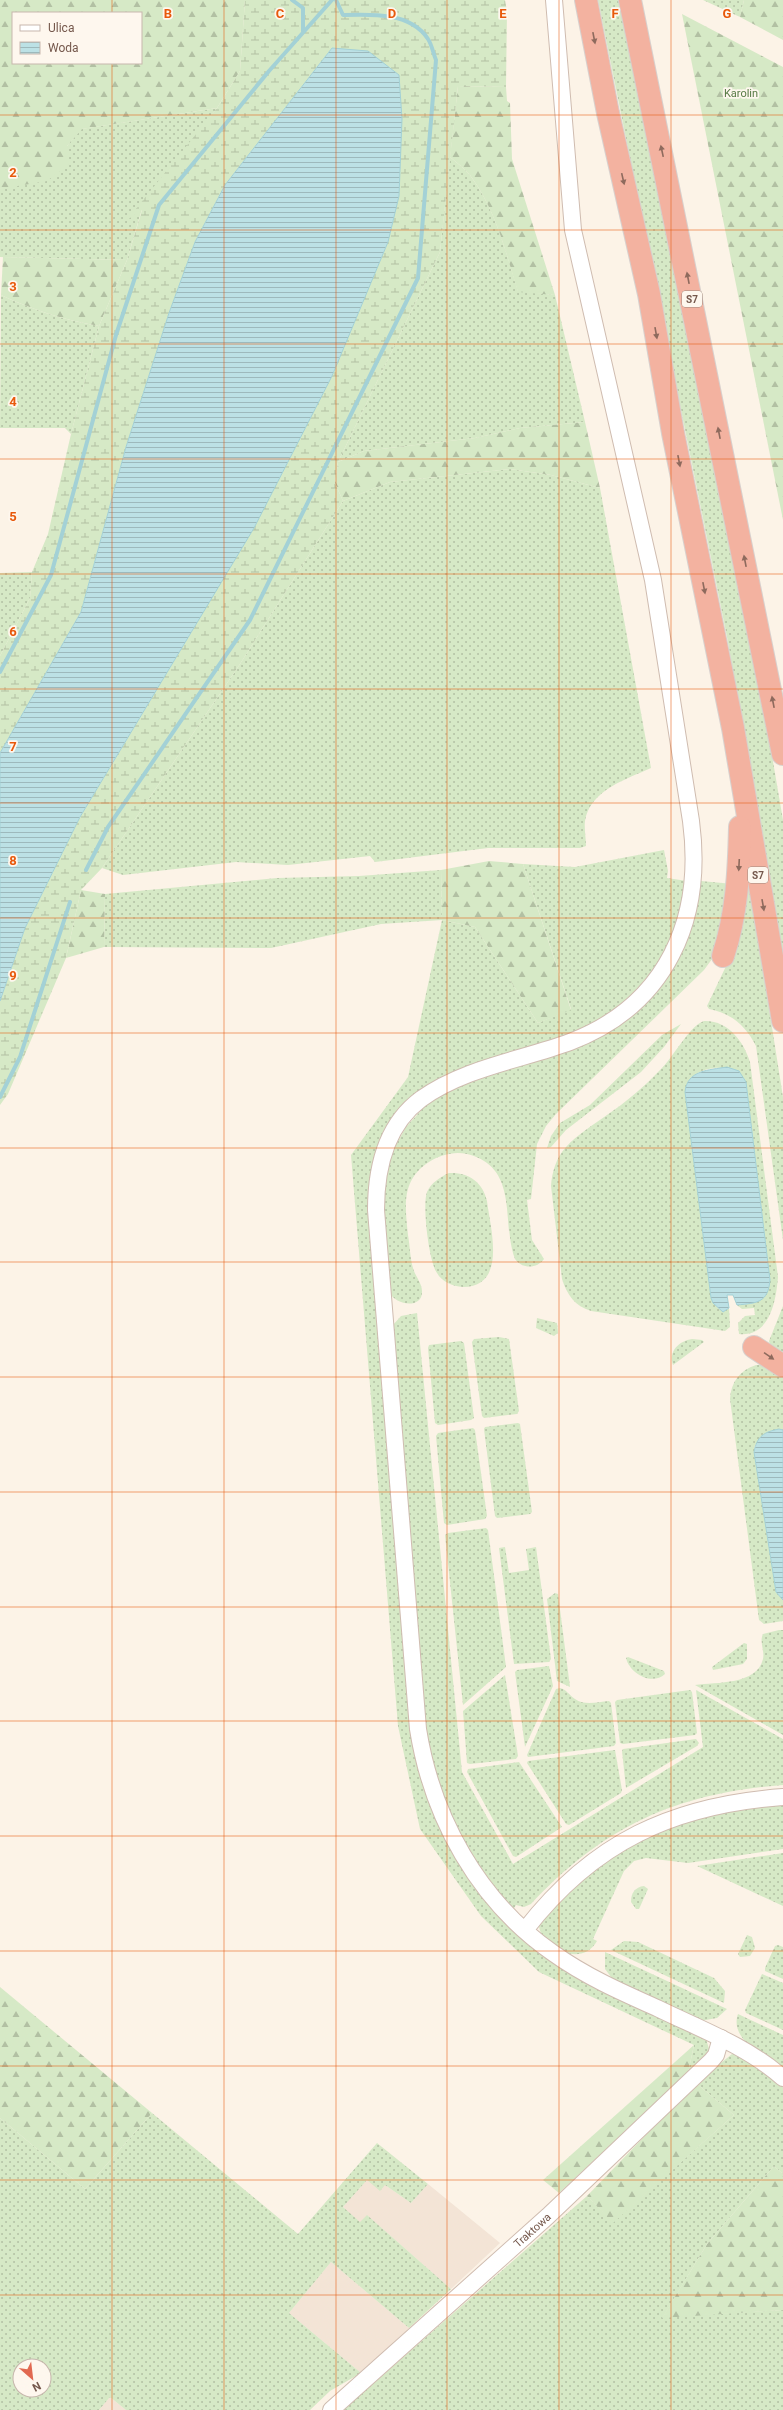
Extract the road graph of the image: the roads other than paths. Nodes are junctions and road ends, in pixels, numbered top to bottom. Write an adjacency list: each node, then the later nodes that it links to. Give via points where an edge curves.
1 (554, 0): 11 (street, via 573,230 653,580 693,840 695,864 692,894 685,924 671,958 640,998 596,1030 447,1083 420,1100 408,1112 388,1142 376,1187 415,1704 422,1752 436,1798 457,1846 481,1883)
2 (586, 0): 4 (highway, S7, one-way to 4, via 608,113 649,294 673,433)
3 (630, 0): 5 (highway, S7, one-way to 3)
4 (733, 728): 6 (highway, one-way to 6, via 740,823 740,866 732,926); 7 (highway, S7, one-way to 7)
5 (783, 754)
6 (723, 956)
7 (783, 1021)
8 (754, 1347): 9 (highway, one-way to 9)
9 (783, 1366)
10 (783, 1797): 11 (street, via 702,1808 663,1821 632,1836 569,1881)
11 (525, 1930): 12 (street, via 552,1953 594,1978)
12 (721, 2038): 13 (street, via 758,2058); 14 (street, Traktowa, via 711,2061 548,2216)
13 (783, 2078)
14 (330, 2410)

